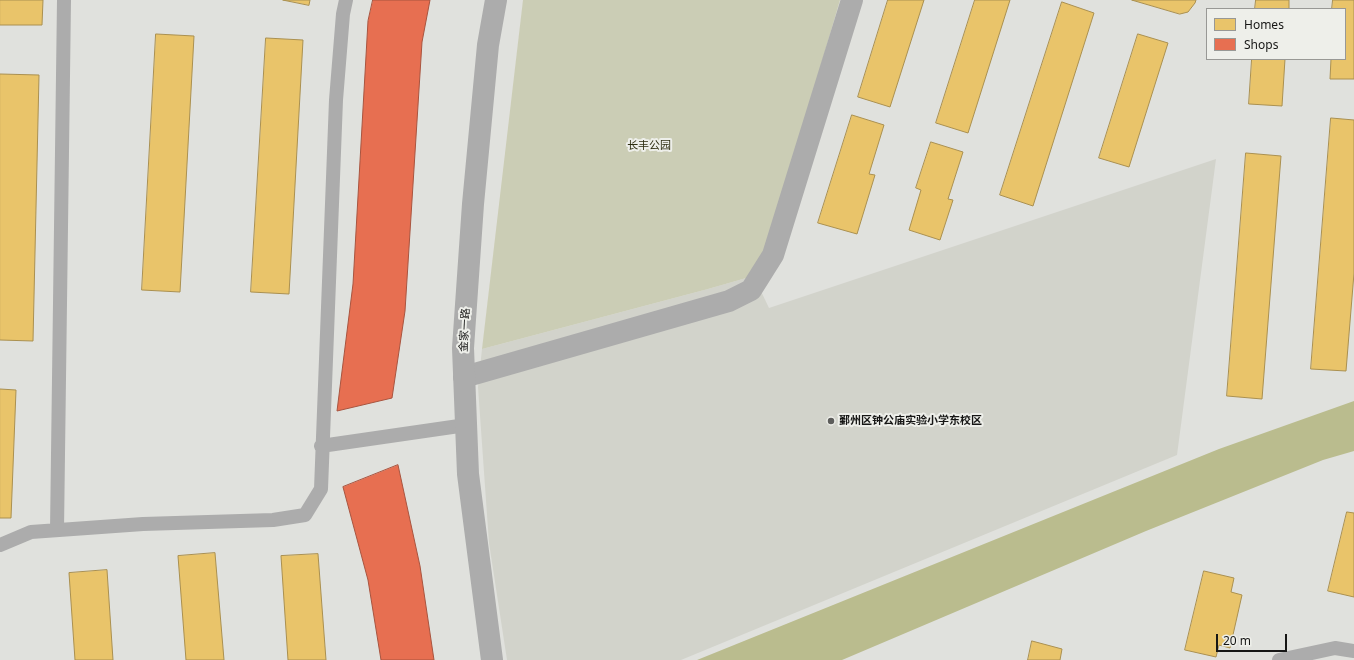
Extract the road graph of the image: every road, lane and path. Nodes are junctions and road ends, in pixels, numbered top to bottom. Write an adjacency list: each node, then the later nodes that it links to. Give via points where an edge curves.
1 (64, 0): 8 (lane)
2 (346, 0): 7 (lane, via 336,100)
3 (496, 0): 5 (street, 金家一路, via 488,45 473,204 463,348)
4 (852, 0): 5 (street, via 773,255 751,290 729,301)
5 (464, 377): 6 (street, 金家一路)
6 (466, 425): 7 (lane); 11 (street, 金家一路, via 468,474)
7 (321, 446): 8 (lane, via 320,489 305,515 273,520 143,524)
8 (57, 530): 9 (lane, via 31,532)
9 (0, 545)
10 (1354, 651): 12 (lane, via 1335,648)
11 (492, 660)
12 (1279, 660)

